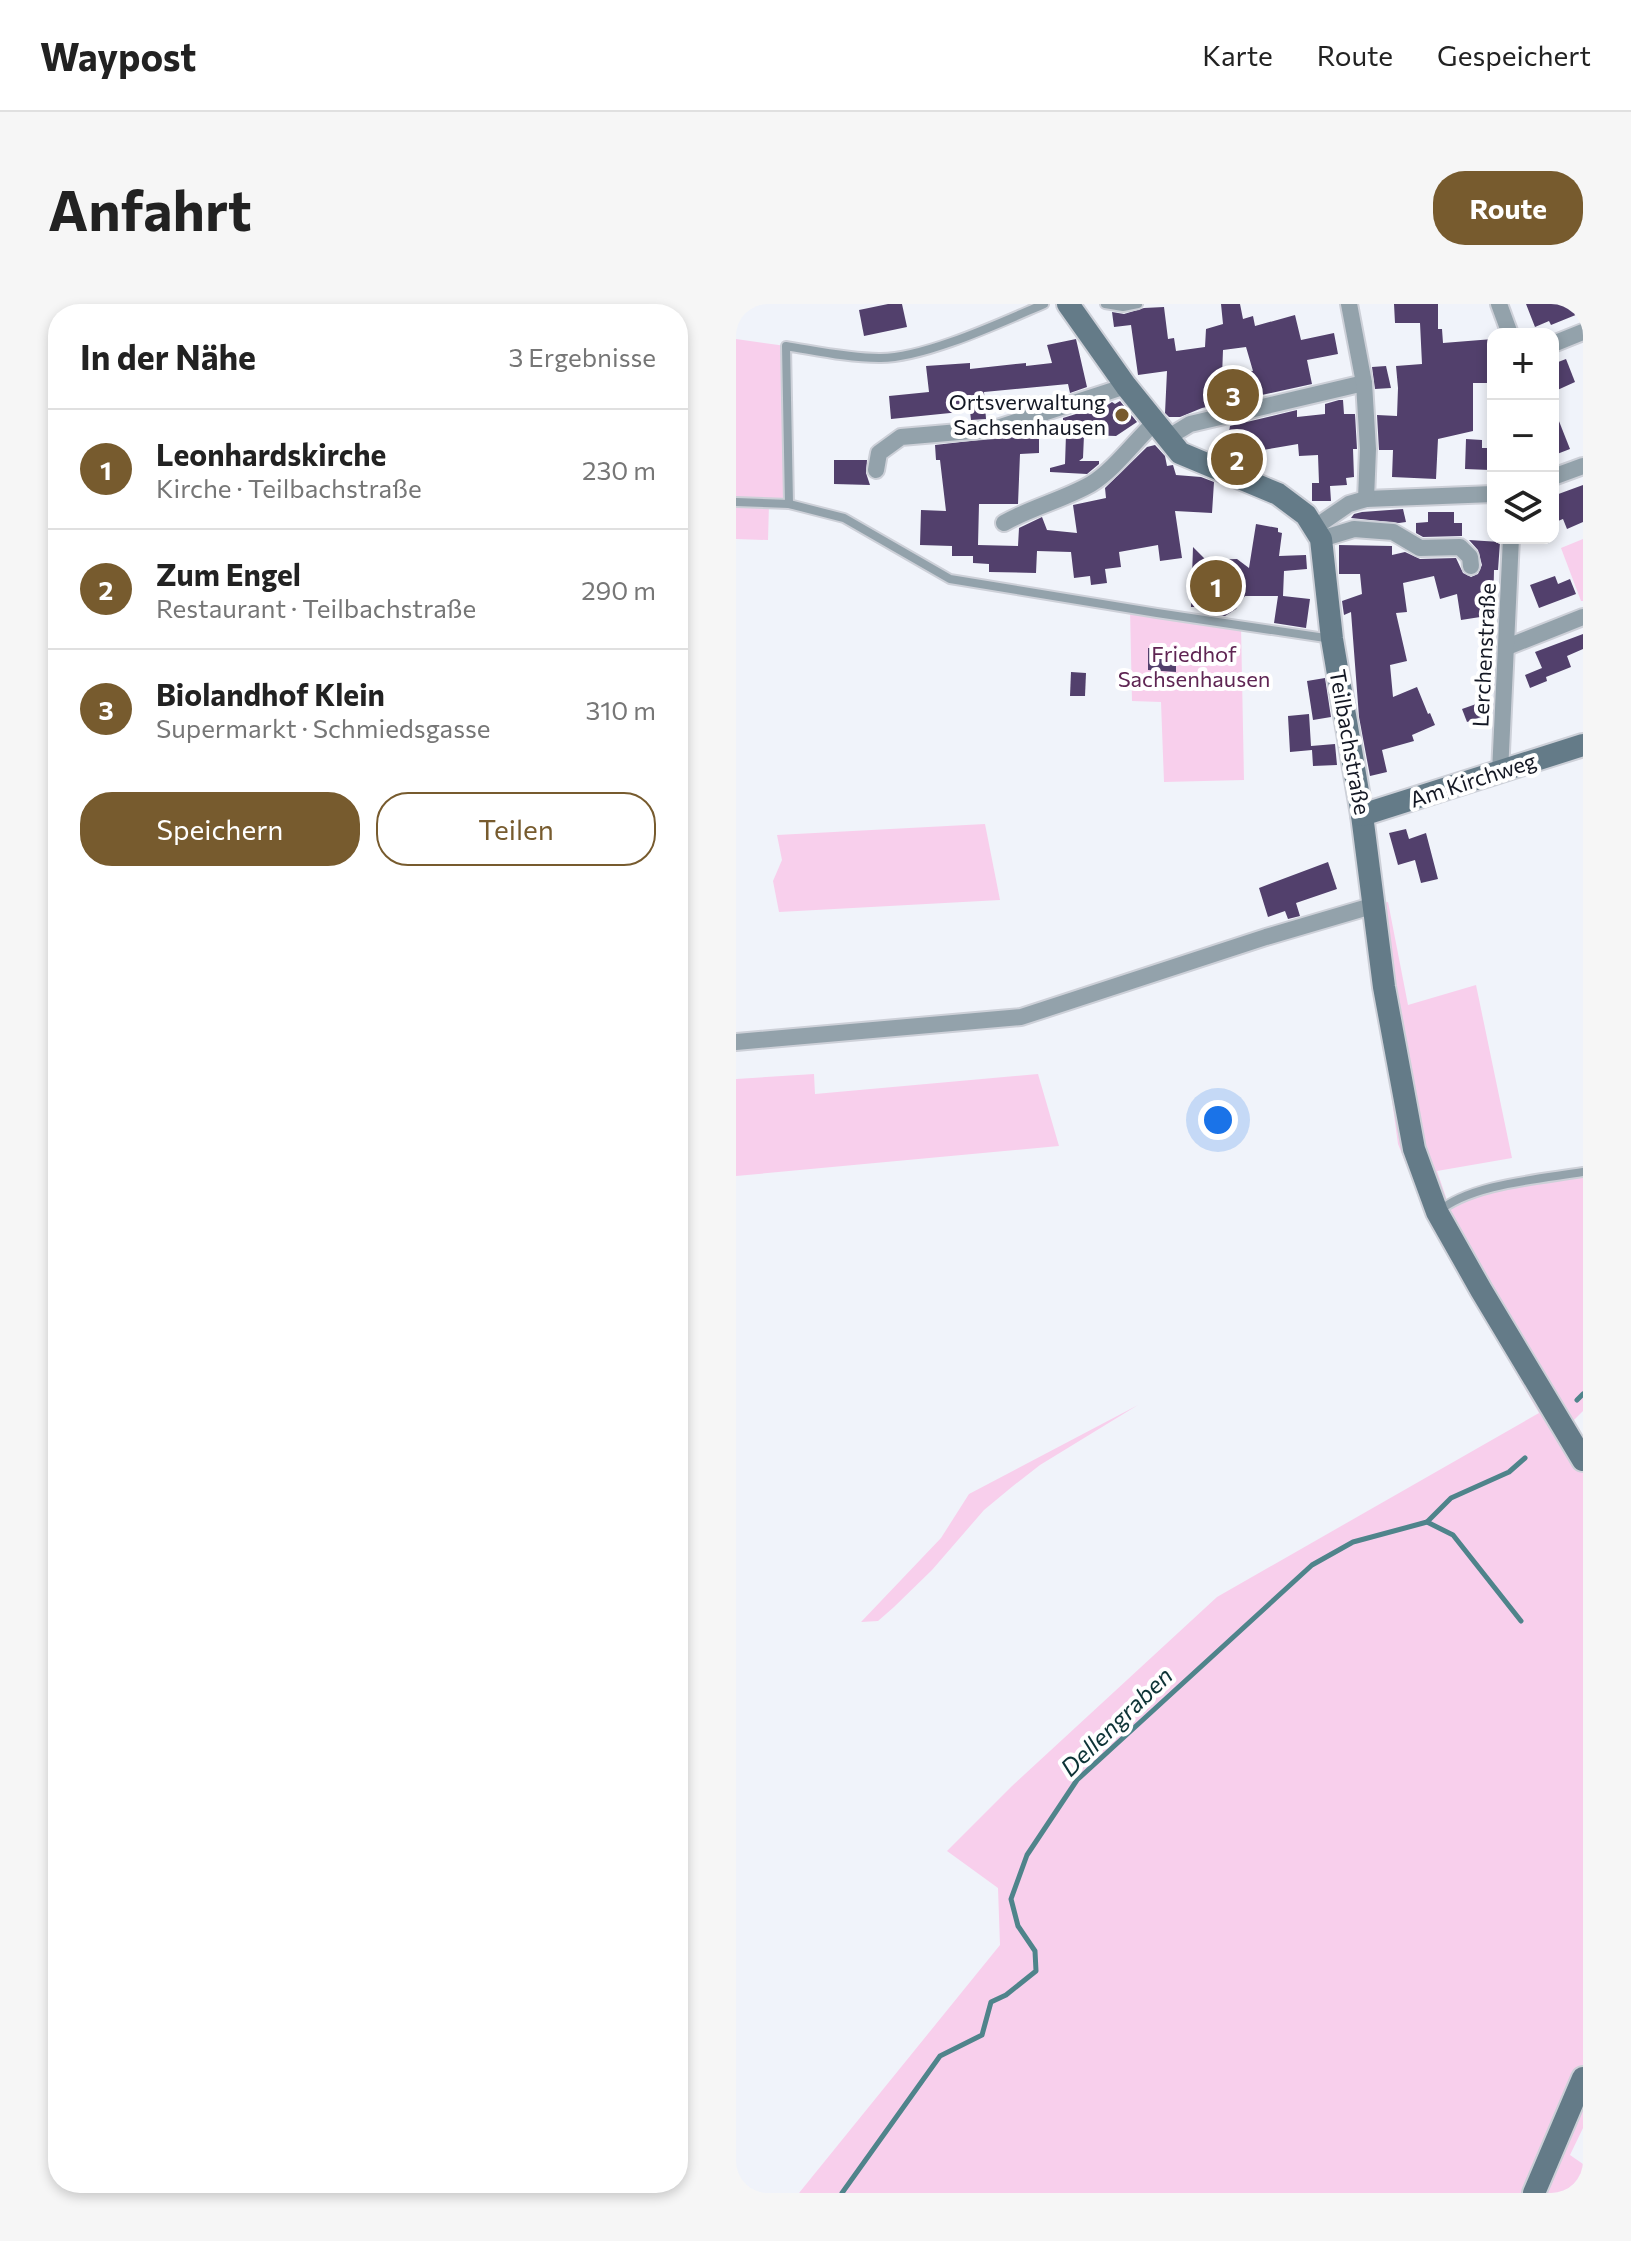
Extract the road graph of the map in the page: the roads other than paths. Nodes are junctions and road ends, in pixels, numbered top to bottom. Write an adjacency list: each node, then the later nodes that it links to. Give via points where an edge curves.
1 (1044, 304): 19 (lane, via 901,356 880,359 786,346)
2 (1068, 304): 11 (street)
3 (1105, 304): 4 (lane)
4 (1138, 304)
5 (1349, 304): 10 (street)
6 (1499, 304): 7 (street)
7 (1508, 328)
8 (1583, 332): 9 (street)
9 (1559, 342)
10 (1364, 383): 12 (street); 17 (street)
11 (1126, 386): 12 (street); 14 (street, via 994,429 901,437 879,453)
12 (1161, 430): 20 (street, via 1095,481); 21 (street, via 1180,453 1278,494 1306,515)
13 (1583, 466): 15 (street)
14 (876, 470)
15 (1559, 475)
16 (1487, 494): 17 (street)
17 (1366, 499): 21 (street, via 1349,504)
18 (736, 502): 19 (lane)
19 (789, 504): 25 (lane, via 844,518 950,579)
20 (1004, 523)
21 (1318, 534): 23 (street, via 1354,529 1393,532 1420,548 1460,547); 25 (street, Teilbachstraße)
22 (1511, 544): 26 (street, Lerchenstraße)
23 (1471, 566)
24 (1583, 617): 26 (street)
25 (1332, 639): 29 (street, Teilbachstraße)
26 (1507, 647): 28 (street, Lerchenstraße)
27 (1583, 745): 28 (street, Am Kirchweg)
28 (1500, 773): 29 (street, Am Kirchweg)
29 (1362, 815): 30 (street, Teilbachstraße)
30 (1375, 905): 31 (street, via 1021,1017); 33 (street, Teilbachstraße, via 1410,1133)
31 (736, 1042)
32 (1583, 1172): 33 (lane, via 1487,1190)
33 (1437, 1212): 34 (street, Teilbachstraße)
34 (1583, 1460)
35 (1583, 2078): 36 (street)
36 (1534, 2193)

